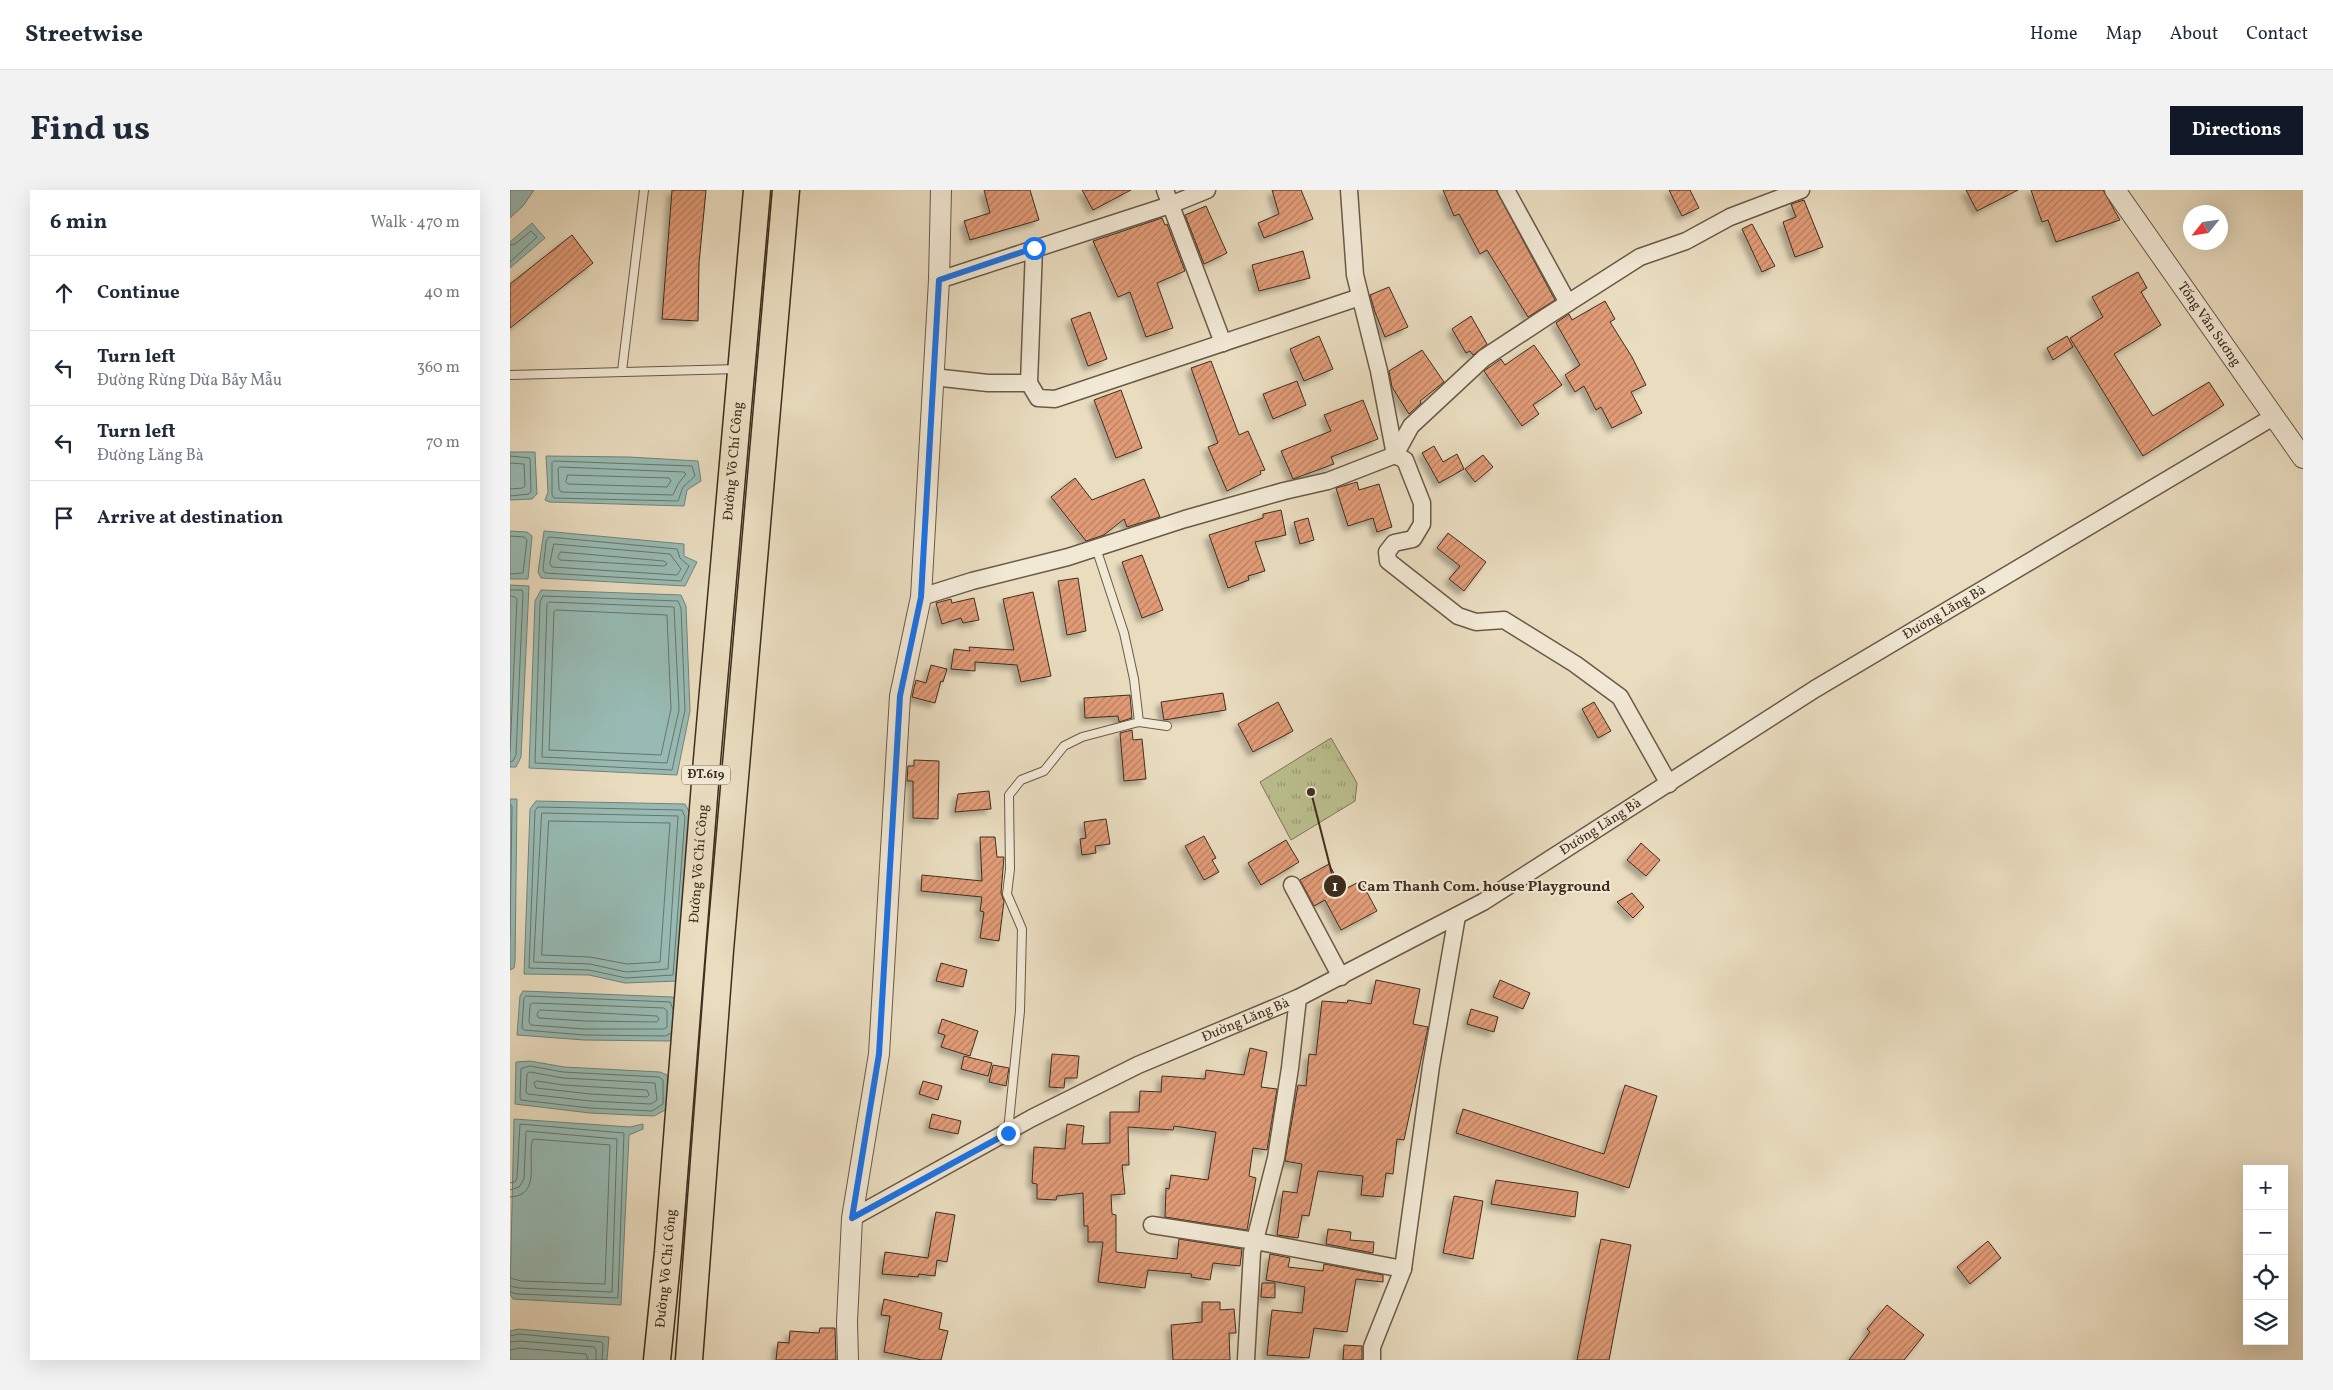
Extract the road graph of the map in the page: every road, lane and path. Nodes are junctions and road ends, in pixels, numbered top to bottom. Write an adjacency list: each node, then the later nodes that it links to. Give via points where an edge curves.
1 (644, 190): 17 (lane)
2 (757, 190): 16 (main road, Đường Võ Chí Công / ĐT.619)
3 (786, 190): 39 (main road, Đường Võ Chí Công / ĐT.619, via 720,950)
4 (941, 190): 12 (street)
5 (1207, 190): 10 (street)
6 (1348, 190): 13 (street, via 1355,275)
7 (1506, 190): 14 (street)
8 (1801, 190): 14 (street, via 1730,217 1686,241 1640,257)
9 (2114, 190): 21 (street, Tống Văn Sương)
10 (1168, 197): 11 (street); 15 (street)
11 (1034, 248): 12 (street); 20 (street)
12 (939, 280): 19 (street)
13 (1360, 297): 15 (street); 22 (street, via 1379,371)
14 (1568, 303): 22 (street, via 1484,358 1411,426)
15 (1223, 343): 20 (street, via 1054,400 1038,398)
16 (742, 369): 17 (lane); 38 (main road, Đường Võ Chí Công / ĐT.619)
17 (622, 371): 18 (lane)
18 (510, 375)
19 (933, 377): 20 (street, via 988,383); 25 (street)
20 (1028, 383)
21 (2273, 418): 23 (street, Tống Văn Sương); 28 (street, Đường Lăng Bà, via 1815,689)
22 (1395, 455): 24 (street, via 1328,481 1186,519); 28 (street, via 1405,460 1422,503 1422,524 1413,539 1394,543 1387,552 1388,561 1458,616 1476,622 1504,620 1575,664 1620,697)
23 (2303, 458)
24 (1096, 548): 25 (street); 26 (lane, via 1124,633)
25 (921, 597): 34 (street, via 900,696 879,1054)
26 (1139, 722): 27 (lane); 33 (lane, via 1082,737 1064,746 1044,771 1021,780 1009,795 1007,894 1022,929 1020,1011)
27 (1168, 726)
28 (1669, 784): 30 (street, Đường Lăng Bà)
29 (1292, 885): 31 (street)
30 (1457, 916): 31 (street, Đường Lăng Bà); 37 (street, via 1431,1066)
31 (1341, 977): 32 (street, Đường Lăng Bà)
32 (1298, 998): 33 (street, Đường Lăng Bà, via 1138,1065); 36 (street, via 1276,1158)
33 (1008, 1133): 34 (street, Đường Lăng Bà)
34 (852, 1218): 40 (street)
35 (1152, 1225): 36 (street)
36 (1255, 1240): 37 (street); 41 (street)
37 (1403, 1268): 42 (street, via 1372,1347)
38 (657, 1360)
39 (689, 1360)
40 (848, 1360)
41 (1246, 1360)
42 (1372, 1360)

